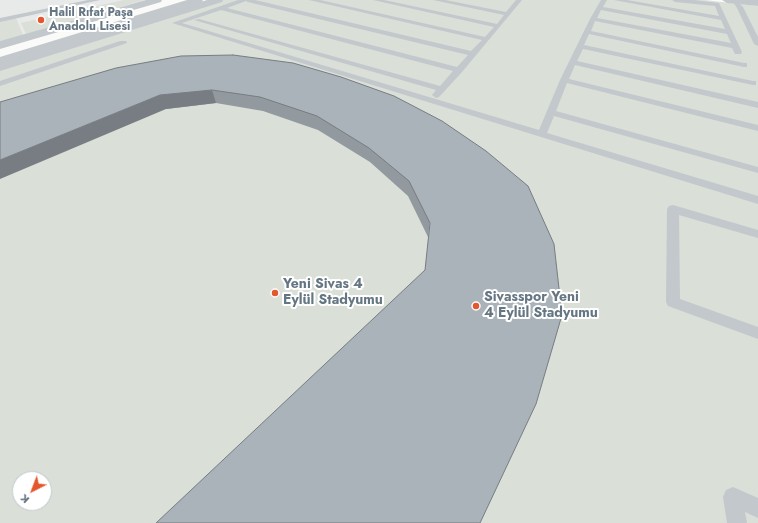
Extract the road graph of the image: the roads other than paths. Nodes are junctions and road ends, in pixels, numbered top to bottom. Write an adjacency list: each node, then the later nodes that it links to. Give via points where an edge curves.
1 (97, 0): 23 (lane)
2 (157, 0): 32 (street)
3 (177, 0): 36 (street)
4 (198, 0): 38 (street)
5 (244, 0): 16 (lane)
6 (248, 0): 19 (lane)
7 (312, 0): 19 (lane)
8 (436, 0): 18 (lane)
9 (519, 0): 18 (lane)
10 (604, 0): 17 (lane)
11 (616, 0): 22 (lane)
12 (675, 0): 22 (lane, via 717,4)
13 (731, 0): 15 (street); 31 (lane, via 740,7)
14 (374, 2): 19 (lane); 24 (lane)
15 (758, 3)
16 (219, 4): 20 (lane); 28 (lane); 40 (street)
17 (599, 8): 21 (lane); 27 (lane)
18 (507, 14): 24 (lane)
19 (352, 17): 25 (lane); 29 (lane); 37 (lane)
20 (189, 18): 35 (lane); 46 (lane, via 175,22)
21 (593, 19): 26 (lane); 34 (lane)
22 (724, 19): 27 (lane)
23 (0, 20)
24 (498, 26): 29 (lane)
25 (338, 27)
26 (587, 32): 33 (lane); 42 (lane)
27 (728, 32): 34 (lane)
28 (322, 37): 35 (lane); 41 (lane)
29 (486, 40): 37 (lane)
30 (123, 43): 44 (lane)
31 (758, 44)
32 (0, 45)
33 (580, 46): 39 (lane); 42 (lane)
34 (735, 46): 42 (lane)
35 (302, 50): 45 (lane)
36 (0, 52)
37 (474, 54): 41 (lane)
38 (0, 61)
39 (573, 62): 43 (lane); 47 (lane)
40 (0, 67)
41 (459, 70): 45 (lane)
42 (750, 77)
43 (564, 80): 48 (lane); 49 (lane)
44 (0, 84)
45 (441, 89): 46 (lane)
46 (431, 100): 50 (lane)
47 (758, 105)
48 (551, 112): 50 (lane); 51 (lane)
49 (758, 128)
50 (542, 134): 52 (lane)
51 (758, 170)
52 (758, 200)
53 (758, 234): 54 (lane, via 673,209 673,302)
54 (758, 333)
55 (758, 508): 56 (lane, via 733,497)
56 (737, 523)

